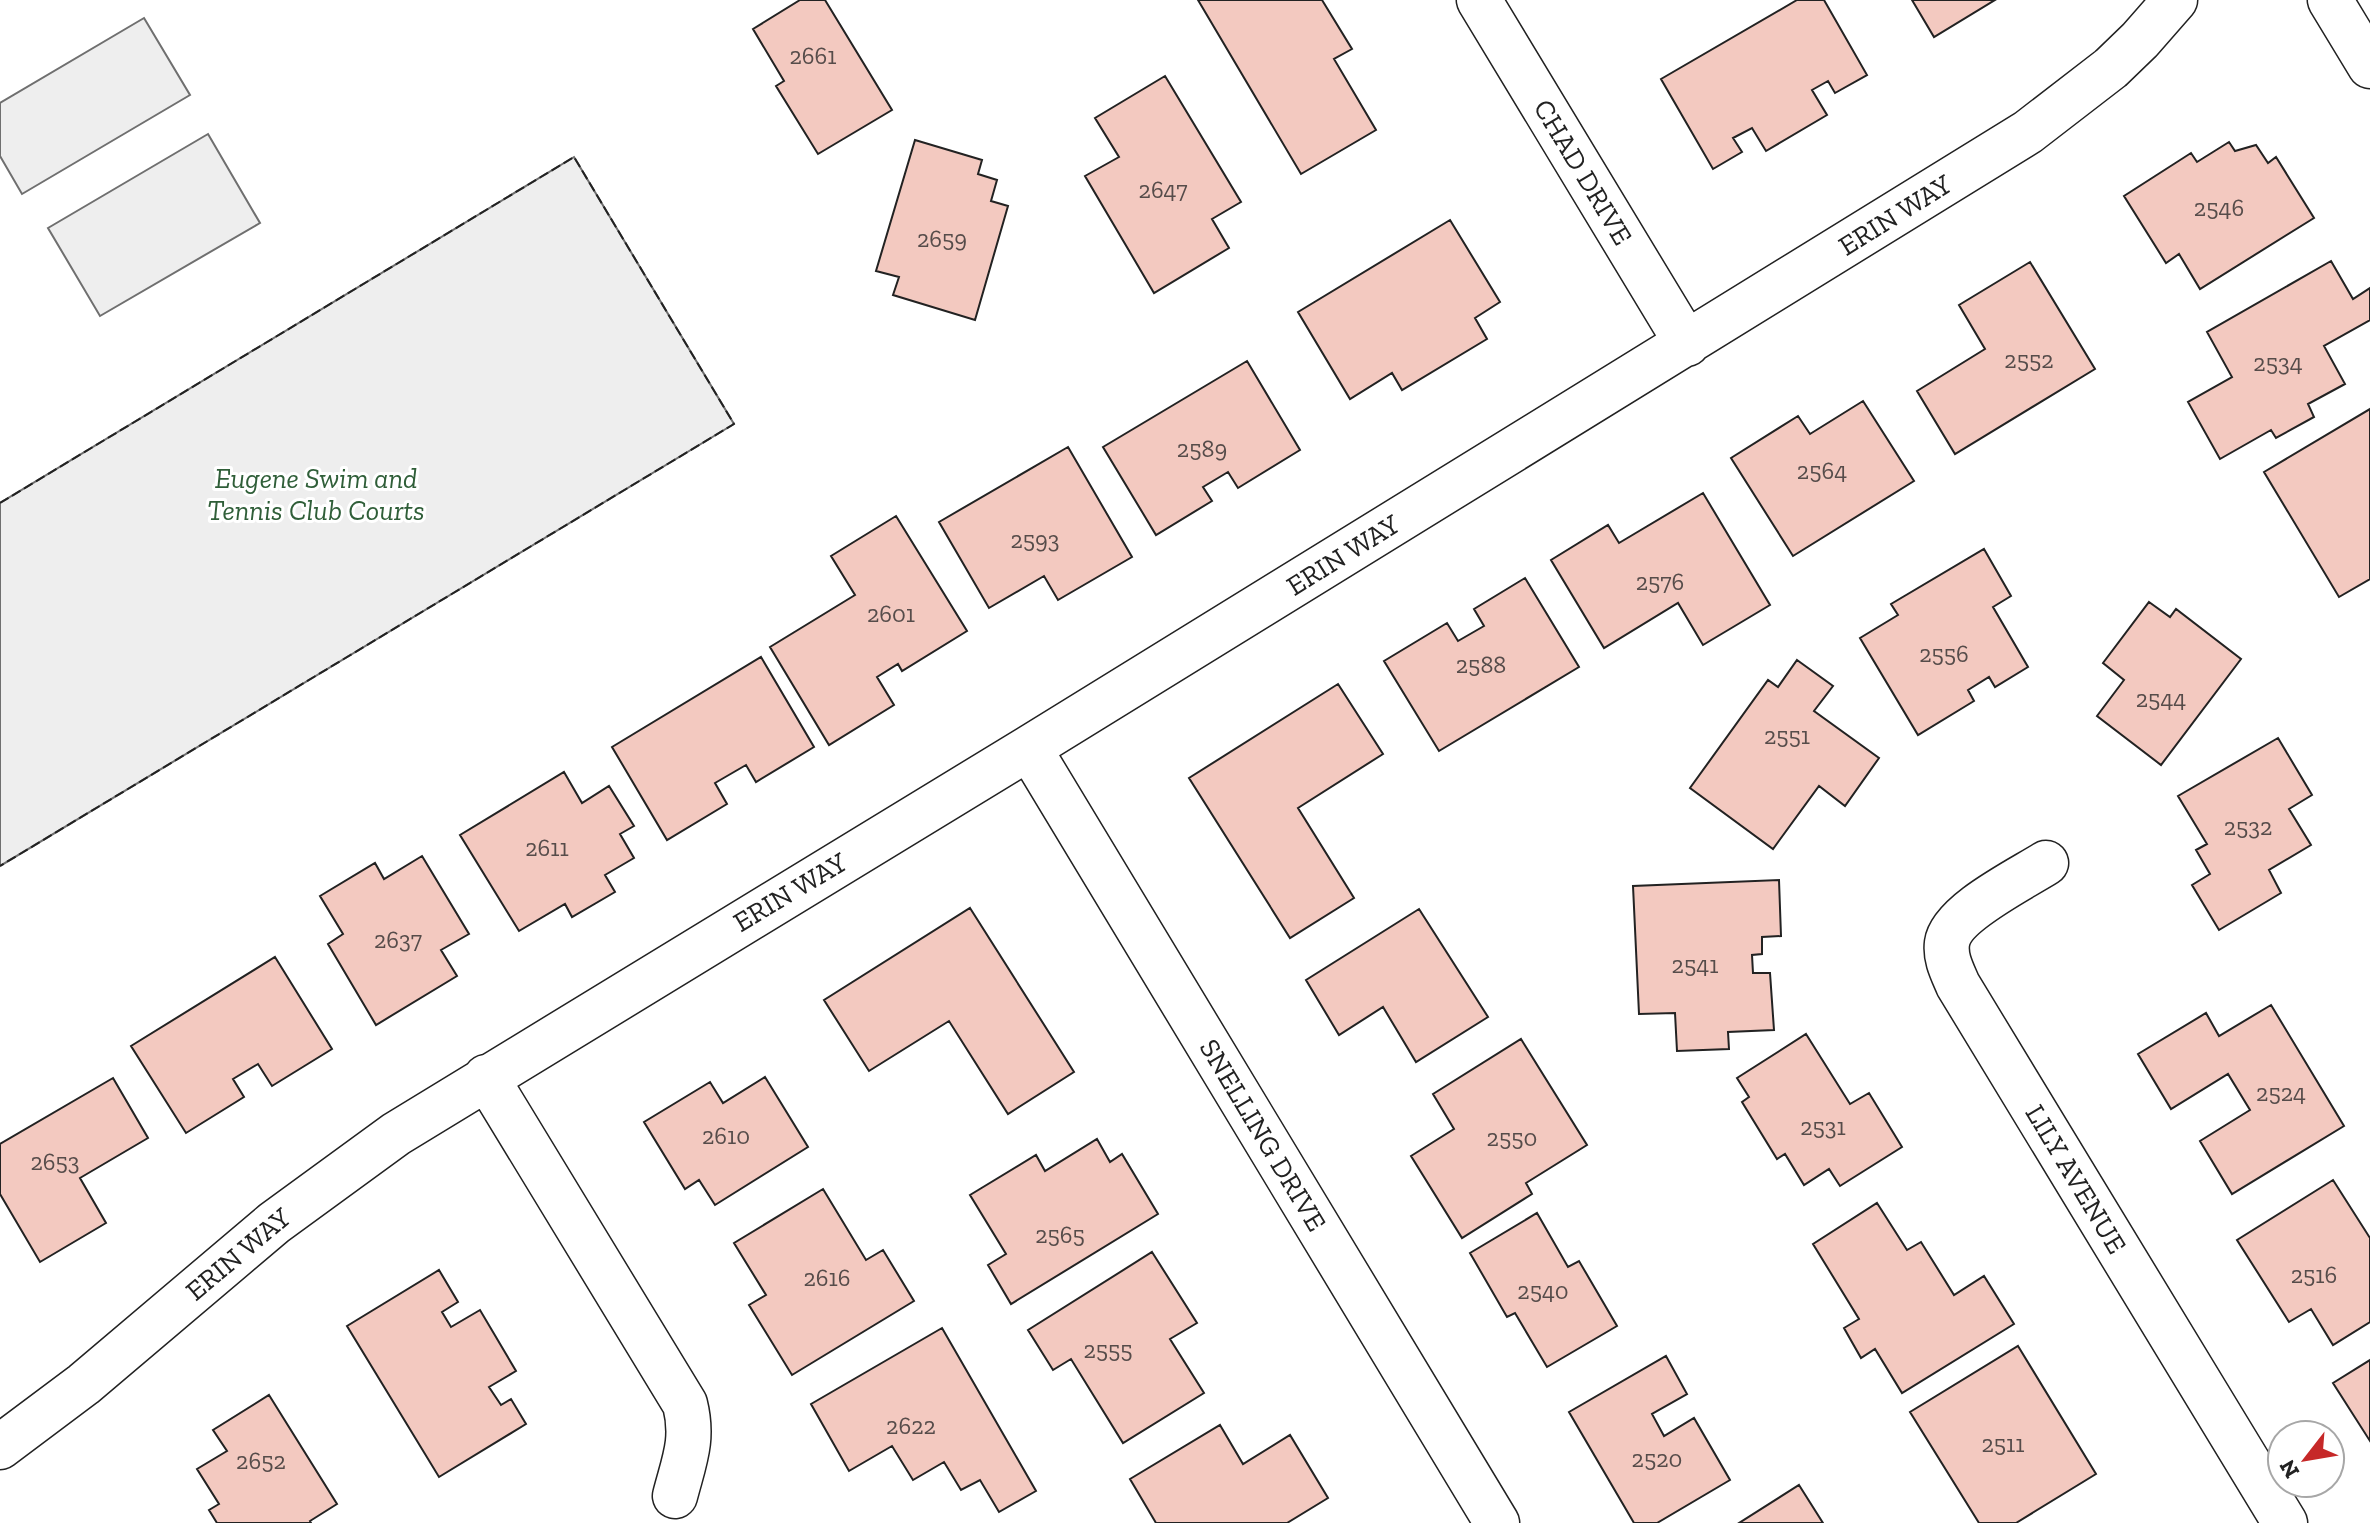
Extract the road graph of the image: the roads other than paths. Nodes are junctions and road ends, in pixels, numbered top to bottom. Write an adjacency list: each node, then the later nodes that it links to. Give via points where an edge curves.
1 (1479, 0): 5 (street, CHAD DRIVE)
2 (2175, 0): 5 (street, ERIN WAY, via 2111,68 2028,132)
3 (2330, 0): 4 (street)
4 (2370, 66)
5 (1687, 344): 6 (street, ERIN WAY)
6 (1029, 748): 8 (street, ERIN WAY); 11 (street, SNELLING DRIVE)
7 (2046, 863): 12 (street, LILY AVENUE, via 1954,926 1947,943 1948,963)
8 (486, 1077): 9 (street, ERIN WAY, via 286,1214 84,1384); 10 (street, via 685,1404 688,1447)
9 (0, 1447)
10 (675, 1496)
11 (1497, 1523)
12 (2285, 1523)

